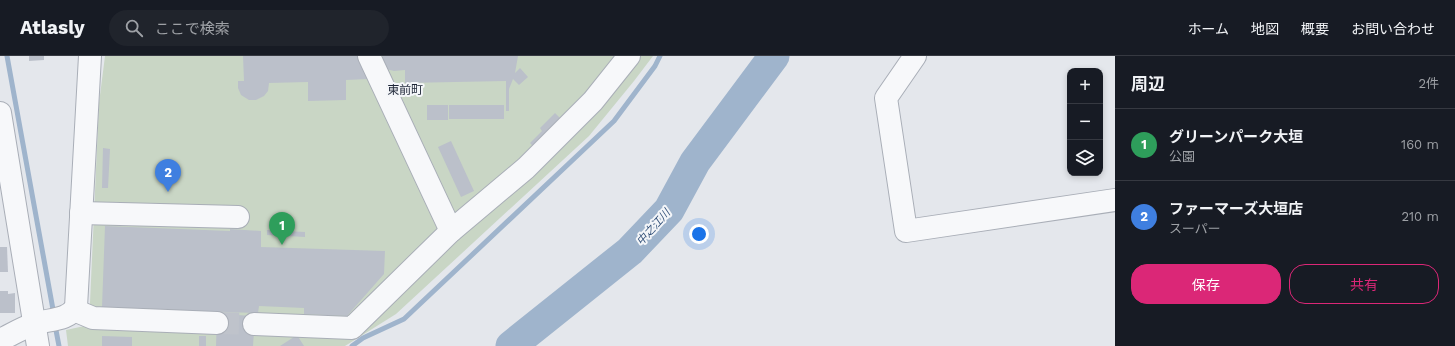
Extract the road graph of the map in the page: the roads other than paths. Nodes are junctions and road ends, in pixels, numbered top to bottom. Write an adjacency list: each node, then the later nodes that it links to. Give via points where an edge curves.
1 (90, 56): 7 (street)
2 (369, 56): 9 (street)
3 (629, 56): 9 (street, via 593,101 526,168)
4 (915, 56): 6 (street, via 886,98 906,231)
5 (0, 113): 11 (street)
6 (1115, 200)
7 (81, 213): 8 (street); 10 (street, via 76,307)
8 (238, 217)
9 (451, 230): 13 (street, via 352,328)
10 (70, 313): 11 (street); 12 (street, via 93,318)
11 (38, 323): 14 (street); 15 (street)
12 (217, 323)
13 (254, 324)
14 (0, 340)
15 (38, 346)

